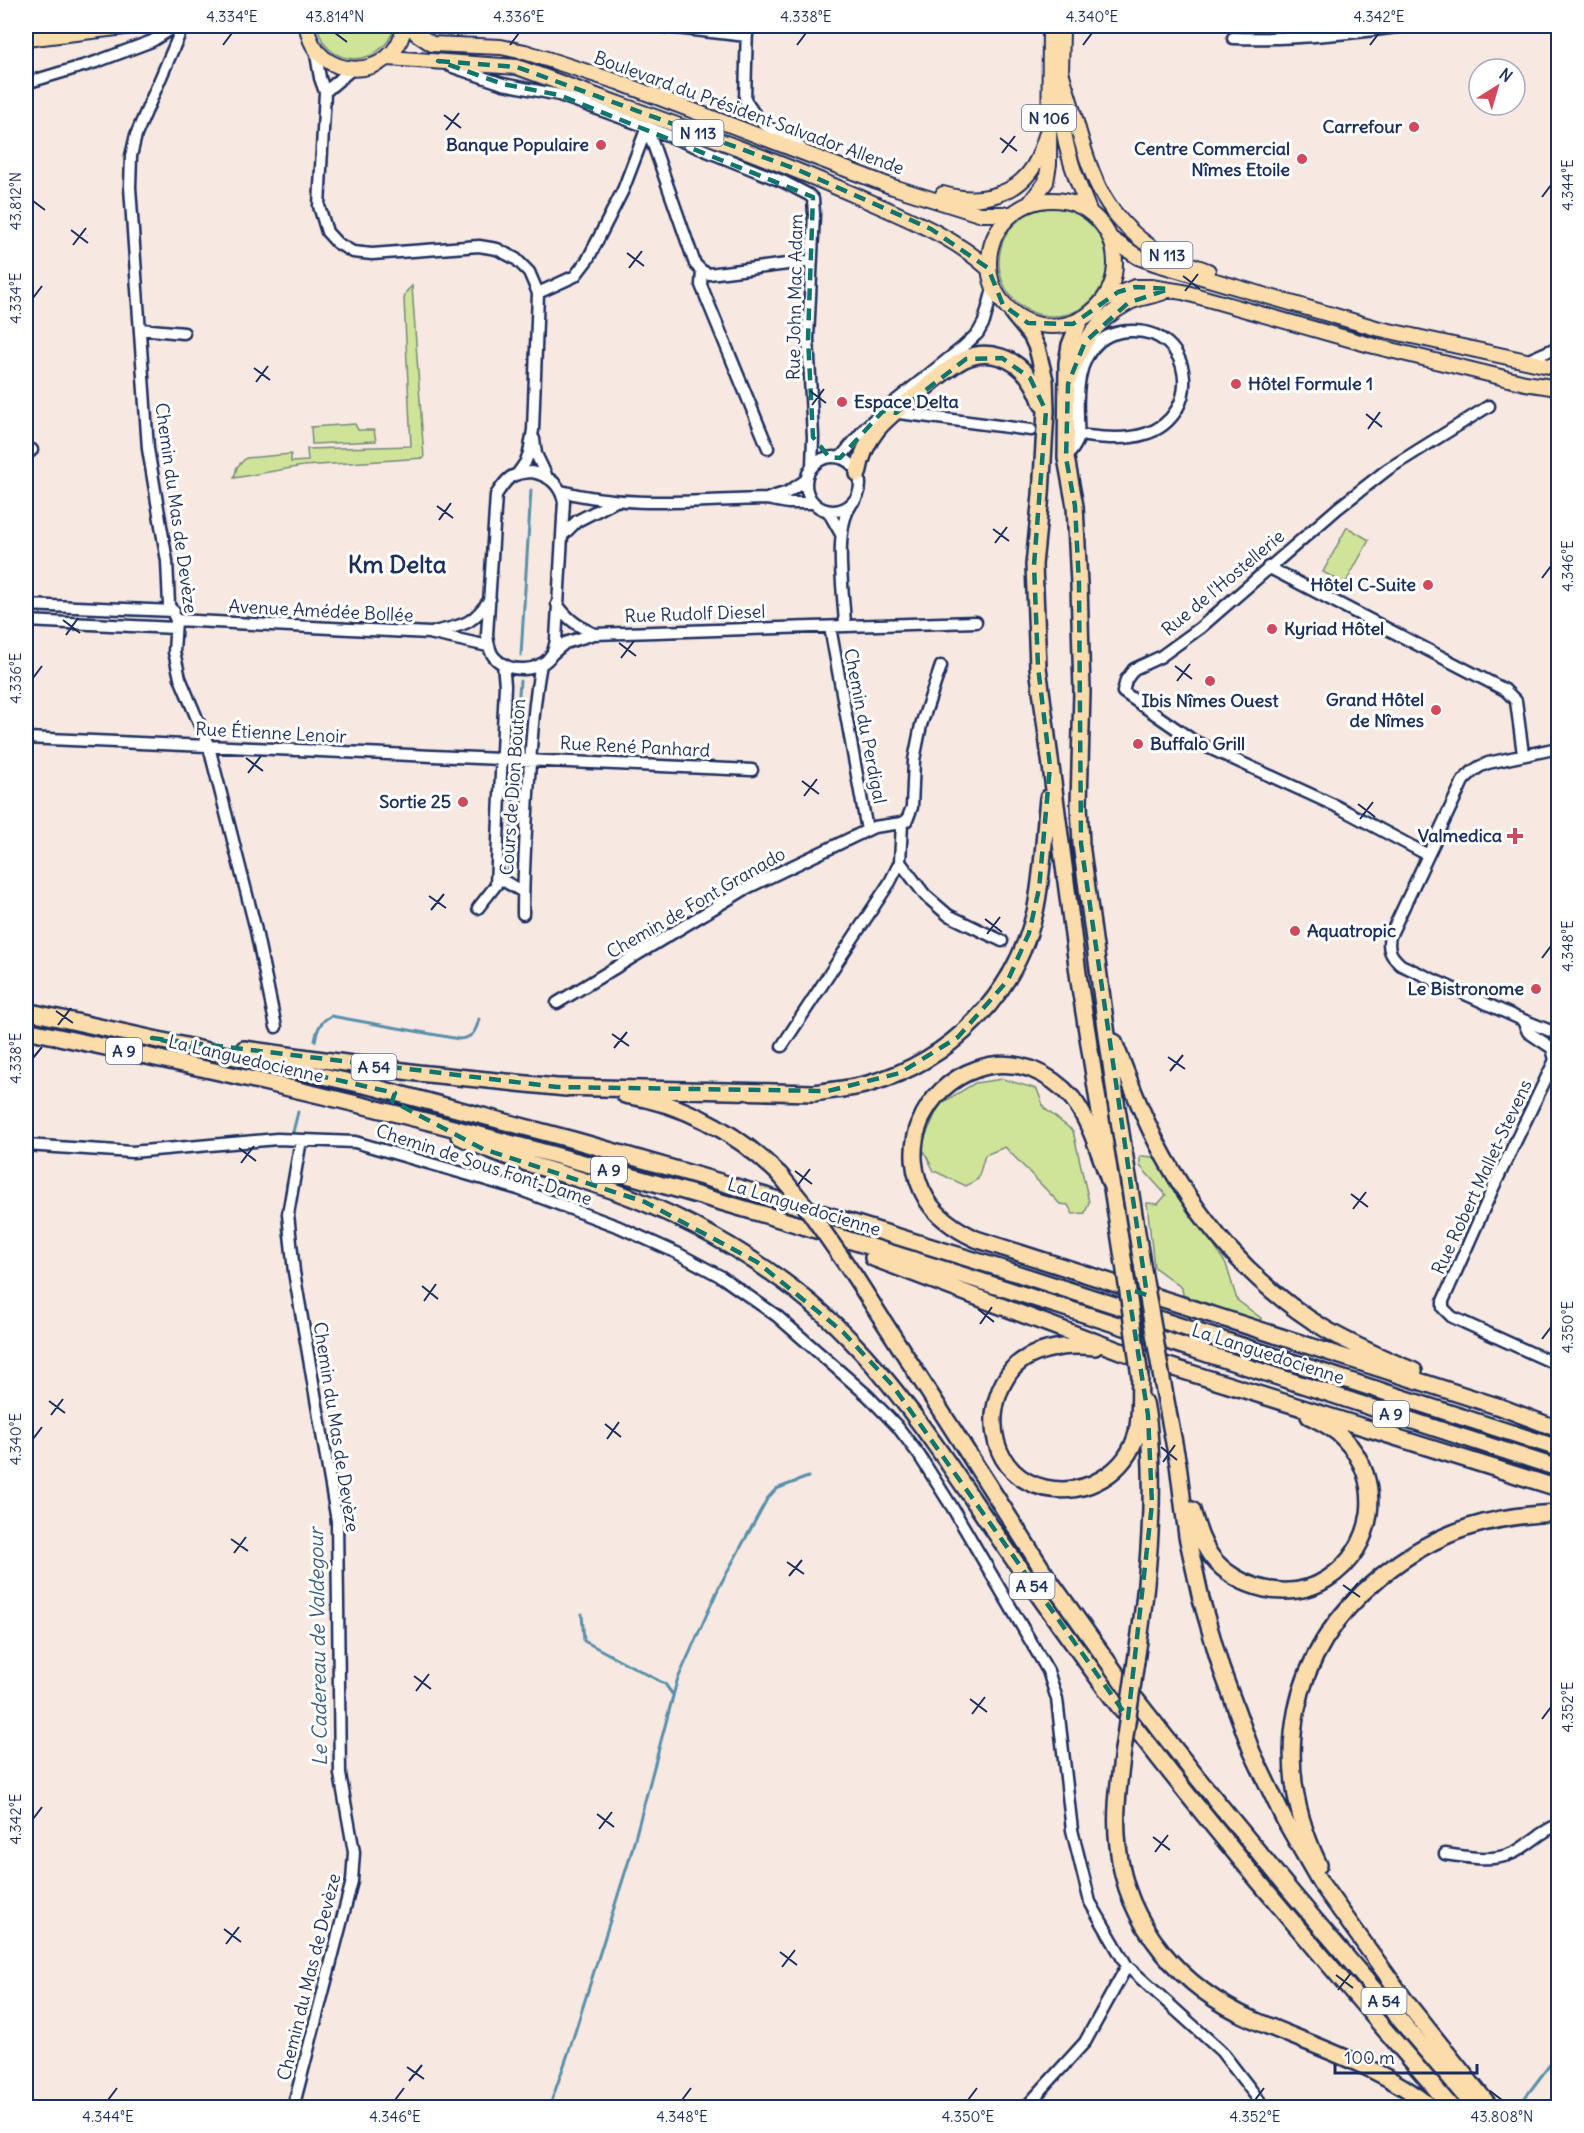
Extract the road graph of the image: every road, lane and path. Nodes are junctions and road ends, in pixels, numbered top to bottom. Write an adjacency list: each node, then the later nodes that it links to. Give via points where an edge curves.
1 (48, 26): 12 (main road)
2 (133, 26): 15 (main road)
3 (176, 26): 21 (street, via 152,41)
4 (183, 26): 41 (street, Chemin du Mas de Devèze, via 136,135 131,156)
5 (306, 26): 16 (main road)
6 (404, 26): 17 (main road, via 397,47)
7 (410, 26): 25 (main road, Boulevard du Président Salvador Allende / N 113, via 432,44 525,52)
8 (658, 26): 13 (street)
9 (1050, 26): 24 (main road, N 106)
10 (1062, 26): 20 (main road, N 106)
11 (1404, 26): 14 (street, via 1344,34)
12 (26, 29)
13 (747, 31): 25 (street, via 745,100 765,125)
14 (1233, 38)
15 (26, 39)
16 (315, 47): 19 (main road, via 326,59); 22 (street)
17 (388, 58): 18 (main road, Boulevard du Président Salvador Allende / N 113); 19 (main road, via 375,66)
18 (438, 61): 23 (street, Rue John Mac Adam, via 503,84 559,95); 32 (main road, Boulevard du Président Salvador Allende / N 113, via 517,67 784,165 931,229 965,248)
19 (352, 69): 22 (street)
20 (1061, 71): 28 (main road, N 106, via 1065,136); 40 (main road, N 113, via 1088,165 1100,191 1126,227 1146,244 1223,276)
21 (26, 83)
22 (325, 92): 36 (street, via 318,206 327,232 338,243 353,252 372,254 479,246 497,249 529,272)
23 (647, 127): 31 (street, Rue John Mac Adam, via 810,195 814,214); 33 (street, via 695,264); 36 (street, via 623,190 588,259 575,276)
24 (1048, 127): 26 (main road, via 1029,173 999,195 957,198 918,187); 27 (main road, N 106, via 1046,182)
25 (810, 153): 26 (main road, Boulevard du Président Salvador Allende / N 113)
26 (893, 187): 29 (main road, Boulevard du Président Salvador Allende / N 113, via 979,214)
27 (1029, 204): 28 (main road, via 1071,202); 29 (main road)
28 (1090, 213): 30 (main road)
29 (1011, 214): 32 (main road, via 998,228)
30 (1110, 238): 37 (main road, via 1115,272); 40 (main road, via 1154,263)
31 (811, 261): 33 (street, via 709,274); 54 (street, Rue John Mac Adam, via 808,338)
32 (988, 268): 34 (main road)
33 (702, 271): 55 (street, via 701,285)
34 (993, 289): 38 (main road); 50 (street, via 978,333)
35 (1169, 289): 37 (main road, via 1135,287); 46 (main road, N 113, via 1128,303 1096,327 1080,349); 47 (main road, via 1370,345)
36 (538, 293): 51 (street)
37 (1103, 300): 39 (main road)
38 (1013, 314): 39 (main road, via 1041,326 1058,327); 49 (highway, via 1032,337 1042,362)
39 (1080, 320): 46 (highway, via 1070,345)
40 (1376, 328): 44 (main road)
41 (140, 329): 42 (street); 75 (street, Chemin du Mas de Devèze, via 148,449 167,561 169,605)
42 (184, 333)
43 (1558, 346): 44 (street)
44 (1526, 361): 45 (main road)
45 (1558, 368)
46 (1068, 384): 57 (highway)
47 (1558, 388)
48 (1489, 406): 71 (street, Rue de l'Hostellerie, via 1388,469)
49 (1046, 411): 50 (highway, via 1034,385 1020,368 1002,357 981,355 956,364); 94 (highway, via 1034,565 1038,667)
50 (890, 412): 52 (street); 56 (street, via 866,427); 60 (highway, via 870,436 861,454)
51 (533, 430): 59 (street, via 529,453); 61 (street, via 536,454)
52 (1030, 430)
53 (1086, 436): 57 (street, via 1144,435 1172,417 1180,405 1185,374 1169,345 1138,330 1107,336 1096,344 1081,370 1078,441)
54 (813, 437): 56 (street, via 819,448); 58 (street, Rue John Mac Adam)
55 (768, 448)
56 (834, 458): 58 (street); 60 (street, via 848,461)
57 (1066, 458): 106 (highway, via 1075,506 1079,584 1081,834)
58 (812, 467): 62 (street)
59 (518, 473): 61 (street); 72 (street, via 505,481 496,495)
60 (858, 474): 67 (street, via 859,490)
61 (546, 475): 63 (street)
62 (806, 480): 64 (street); 66 (street)
63 (561, 491): 65 (street); 70 (street)
64 (767, 499): 65 (street); 66 (street)
65 (614, 502): 70 (street, via 577,521)
66 (814, 503): 68 (street)
67 (851, 505): 68 (street); 69 (street, via 844,514)
68 (828, 510): 69 (street)
69 (841, 534): 78 (street)
70 (563, 535): 73 (street)
71 (1268, 567): 90 (street, via 1505,690 1516,701); 98 (street, Rue de l'Hostellerie, via 1200,628 1160,657 1134,669 1123,692 1194,741)
72 (490, 598): 80 (street, Avenue Amédée Bollée, via 478,616 462,626); 82 (street)
73 (557, 604): 81 (street, via 576,626); 83 (street, via 556,640)
74 (26, 605): 75 (street, Avenue Amédée Bollée)
75 (175, 620): 76 (street, Avenue Amédée Bollée); 80 (street, Avenue Amédée Bollée); 88 (street, Chemin du Mas de Devèze, via 174,652 180,678)
76 (26, 621)
77 (976, 622): 78 (street, Rue Rudolf Diesel)
78 (845, 626): 79 (street, Rue Rudolf Diesel)
79 (830, 627): 81 (street, Rue Rudolf Diesel); 97 (street, Chemin du Perdigal)
80 (429, 633): 82 (street, Avenue Amédée Bollée)
81 (594, 634): 83 (street, Rue Rudolf Diesel, via 565,643)
82 (488, 646): 84 (street)
83 (551, 655): 85 (street, Rue Rudolf Diesel)
84 (503, 664): 85 (street, via 516,669); 91 (street, Cours de Dion Bouton)
85 (542, 664): 92 (street, Cours de Dion Bouton)
86 (941, 666): 96 (street, via 921,725 910,816)
87 (26, 738): 88 (street, Rue Étienne Lenoir)
88 (209, 747): 91 (street, Rue Étienne Lenoir); 109 (street, Chemin du Mas de Devèze, via 255,926)
89 (1558, 748): 90 (street)
90 (1523, 754): 98 (street, via 1471,771)
91 (501, 759): 93 (street, Rue Étienne Lenoir); 100 (street, Cours de Dion Bouton)
92 (530, 759): 93 (street, Rue René Panhard); 95 (street, Rue René Panhard); 101 (street, Cours de Dion Bouton)
93 (516, 760)
94 (1050, 766): 116 (highway, via 1040,889 1022,953 985,1011 933,1056 883,1079 814,1093); 120 (highway)
95 (752, 770)
96 (902, 823): 97 (street, Chemin de Font Granado); 99 (street)
97 (867, 830): 105 (street, Chemin de Font Granado, via 747,888)
98 (1428, 855): 108 (street, via 1390,936 1391,957)
99 (900, 862): 104 (street, via 925,895 948,915); 114 (street)
100 (497, 876): 101 (street); 102 (street, Cours de Dion Bouton, via 496,885)
101 (523, 892): 103 (street, Cours de Dion Bouton)
102 (478, 908)
103 (523, 914)
104 (1002, 941)
105 (557, 1003)
106 (1104, 1009): 126 (highway, via 1142,1110 1171,1170 1204,1220 1247,1269 1328,1330); 129 (highway, bridge, via 1143,1270)
107 (26, 1011): 112 (highway, La Languedocienne / A 9)
108 (1520, 1020): 111 (street); 113 (street); 115 (street, Rue Robert Mallet-Stevens, via 1528,1032 1552,1048)
109 (276, 1027)
110 (26, 1030): 117 (highway, La Languedocienne / A 9)
111 (1558, 1034)
112 (152, 1038): 116 (highway, A 54); 128 (highway, La Languedocienne / A 9, via 377,1088 720,1182)
113 (1558, 1042)
114 (782, 1046)
115 (1557, 1058): 123 (street, Rue Robert Mallet-Stevens, via 1494,1186 1443,1308 1452,1317)
116 (557, 1087): 142 (highway, A 54, bridge, via 640,1097 689,1112 736,1138 780,1174 855,1277 1086,1633 1196,1776)
117 (435, 1124): 121 (highway, La Languedocienne / A 9); 141 (highway, A 54, via 483,1149 612,1190 678,1216 757,1262 843,1332 915,1415 1071,1641 1158,1757)
118 (301, 1140): 119 (street, Chemin de Sous Font-Dame, via 277,1138 132,1152); 136 (street, Chemin de Sous Font-Dame, via 355,1142 518,1189 619,1227 720,1276 777,1316 868,1396 919,1455 1048,1671 1057,1699 1072,1830 1090,1902); 137 (street, Chemin du Mas de Devèze, via 288,1214 294,1272 338,1521 340,1774 354,1852 352,1881)
119 (26, 1144)
120 (1111, 1185): 124 (highway, bridge); 126 (highway, via 1086,1122 1071,1098 1051,1079 1025,1067 991,1065 958,1076 931,1102 915,1139 915,1165 927,1201 942,1218 976,1239)
121 (781, 1220): 122 (highway); 130 (highway, La Languedocienne / A 9)
122 (1120, 1351): 124 (highway, via 1058,1346 1038,1353 1010,1371 1000,1387 993,1419 997,1446 1005,1459 1016,1473 1046,1488 1066,1489 1095,1483 1118,1468 1129,1452 1137,1433); 125 (highway)
123 (1558, 1365)
124 (1140, 1377): 140 (highway, bridge, via 1149,1426 1152,1504 1149,1561 1116,1826 1127,1887 1143,1924 1167,1959 1196,1987 1234,2012 1371,2068)
125 (1284, 1403): 129 (highway, via 1344,1438 1359,1460 1370,1490 1370,1513 1361,1543 1349,1560 1325,1580 1306,1587 1275,1590 1256,1587 1227,1572 1198,1532); 131 (highway)
126 (1503, 1408): 127 (highway)
127 (1558, 1429)
128 (1558, 1448)
129 (1178, 1464): 135 (highway, via 1201,1599 1236,1711 1284,1819)
130 (1558, 1468)
131 (1558, 1488)
132 (1558, 1513): 135 (highway, via 1515,1516 1468,1528 1414,1553 1355,1599 1312,1661 1295,1714 1291,1746 1293,1779 1308,1839)
133 (1558, 1824): 134 (street, via 1514,1852 1486,1859)
134 (1445, 1854)
135 (1345, 1918): 143 (highway)
136 (1127, 1966): 138 (street, via 1085,2042); 139 (street, Chemin de Sous Font-Dame, via 1221,2051)
137 (293, 2108)
138 (1025, 2108)
139 (1265, 2108)
140 (1433, 2108)
141 (1452, 2108)
142 (1476, 2108)
143 (1491, 2108)

